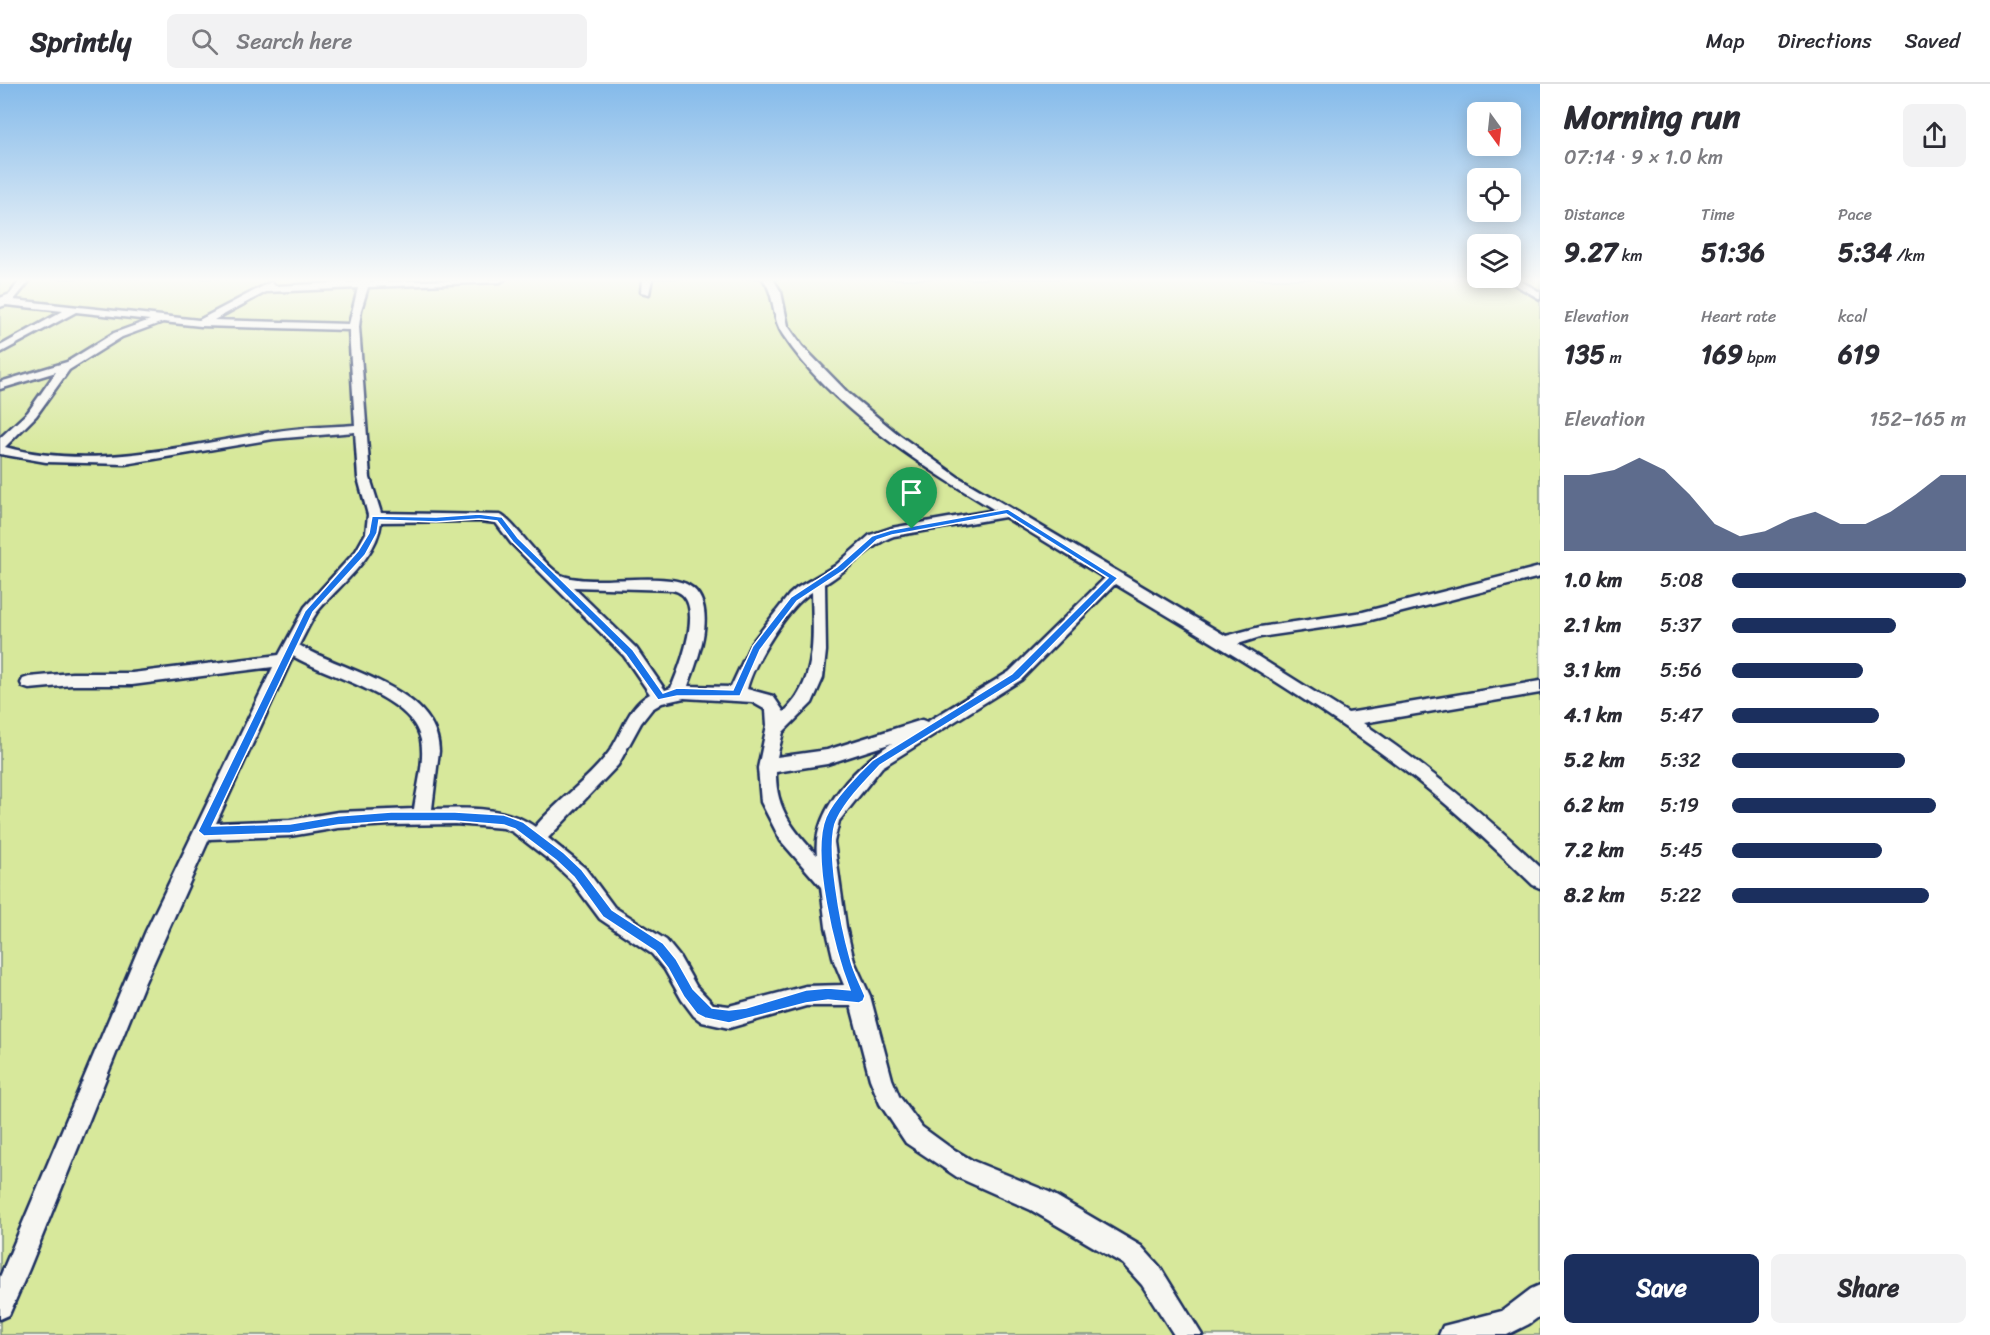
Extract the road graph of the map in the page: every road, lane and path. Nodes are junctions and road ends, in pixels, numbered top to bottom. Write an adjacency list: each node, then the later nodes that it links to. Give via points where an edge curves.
1 (23, 337): 5 (street)
2 (114, 337): 6 (street)
3 (355, 337): 8 (street)
4 (790, 337): 10 (street, via 828,379 908,449)
5 (0, 350)
6 (68, 365): 7 (street); 9 (street, via 32,414)
7 (0, 386)
8 (362, 428): 9 (street, via 273,435 125,460 46,458 19,455); 11 (street, via 365,486)
9 (0, 447)
10 (1008, 512): 13 (street); 15 (street, via 874,538 840,569)
11 (375, 517): 14 (street, via 496,518); 17 (street, via 373,533 362,553 310,611)
12 (1540, 572): 16 (street, via 1363,617 1260,632)
13 (1114, 578): 16 (street); 22 (street, via 1015,676)
14 (558, 579): 21 (street); 21 (street, via 587,585 669,585 687,591 696,608 695,644)
15 (818, 582): 20 (street, via 794,599 756,648); 24 (street, via 818,673 806,700)
16 (1222, 643): 23 (street)
17 (287, 654): 18 (street, via 132,679); 26 (street, via 384,691 419,716 430,741); 27 (street)
18 (29, 683)
19 (1540, 687): 23 (street)
20 (737, 694): 21 (street); 24 (street, via 770,703 775,712)
21 (669, 695): 28 (street, via 637,713 619,752)
22 (946, 720): 25 (street, via 817,761); 30 (street, via 876,762 831,818 825,842)
23 (1344, 720): 29 (street, via 1447,794)
24 (774, 730): 25 (street)
25 (768, 765): 30 (street, via 770,801 780,825)
26 (422, 816): 27 (street, via 338,820 266,830); 28 (street, via 504,820)
27 (204, 831): 33 (street, via 154,938 31,1240)
28 (536, 839): 31 (street, via 578,874 608,913 659,947 688,993 710,1014 746,1014 806,996)
29 (1540, 879)
30 (830, 882): 31 (street, via 844,961)
31 (859, 996): 34 (street, via 881,1079 891,1104 914,1135 965,1169 1040,1201 1132,1255 1151,1276)
32 (1540, 1298): 35 (street, via 1513,1320)
33 (0, 1306)
34 (1189, 1335)
35 (1452, 1335)

